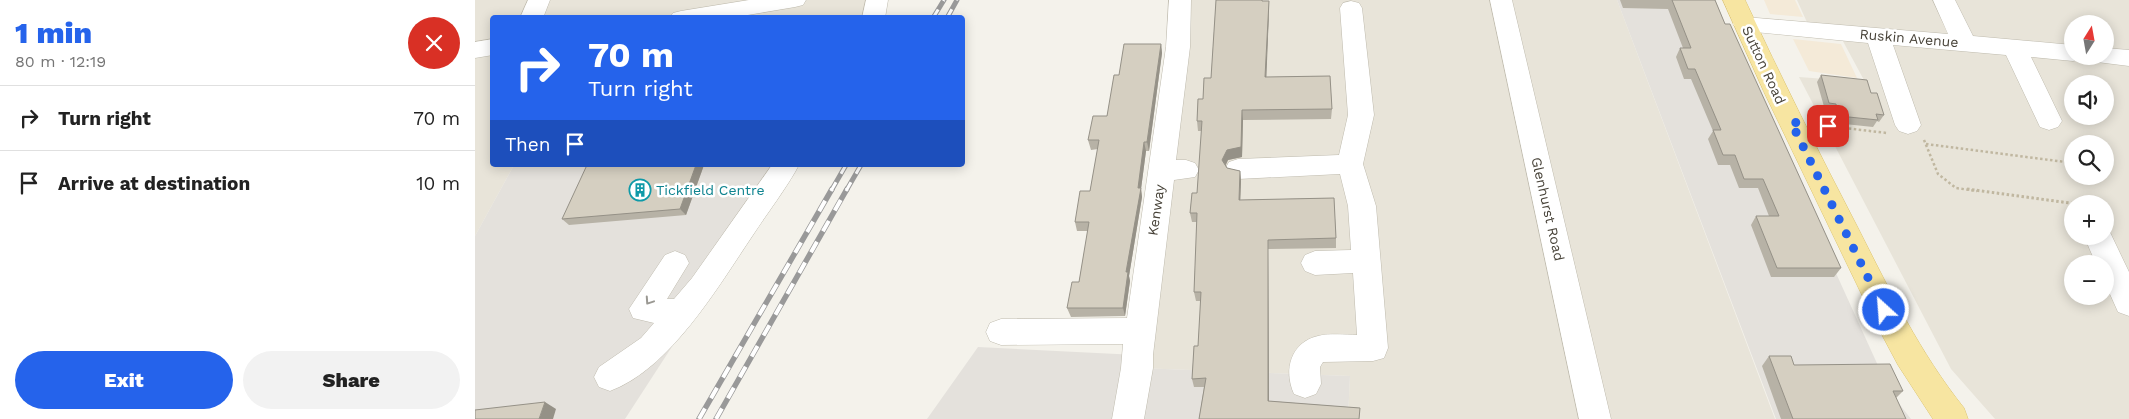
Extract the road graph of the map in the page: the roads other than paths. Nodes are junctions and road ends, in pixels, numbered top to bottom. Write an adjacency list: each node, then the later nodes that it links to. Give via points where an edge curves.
1 (539, 0): 9 (street)
2 (795, 0): 10 (street)
3 (877, 0): 11 (street)
4 (1180, 0): 32 (street, Kenway, via 1174,170)
5 (1501, 0): 36 (street, Glenhurst Road)
6 (1944, 0): 13 (street)
7 (1351, 8): 22 (street, via 1361,115)
8 (1739, 12): 12 (street, Ruskin Avenue); 37 (main road, Sutton Road, via 1910,361)
9 (532, 15)
10 (700, 15)
11 (874, 15)
12 (1878, 36): 13 (street, Ruskin Avenue); 21 (street)
13 (1964, 43): 15 (street, Ruskin Avenue)
14 (490, 48): 16 (street)
15 (2015, 48): 17 (street, Ruskin Avenue); 20 (street)
16 (475, 50)
17 (2064, 52)
18 (2114, 57): 19 (street)
19 (2129, 58)
20 (2049, 121)
21 (1908, 132)
22 (1350, 164): 24 (street); 26 (street, via 1362,206)
23 (785, 167): 30 (street)
24 (1238, 169)
25 (2110, 246): 29 (street)
26 (1366, 261): 28 (street); 34 (street, via 1373,348 1312,351 1304,365)
27 (675, 263): 30 (street, one-way to 30, via 644,309)
28 (1315, 263)
29 (2129, 303)
30 (681, 313): 33 (street, via 652,346)
31 (1001, 332): 32 (street)
32 (1140, 332): 35 (street, Kenway)
33 (609, 377)
34 (1305, 384)
35 (1127, 419)
36 (1595, 419)
37 (1952, 419)

